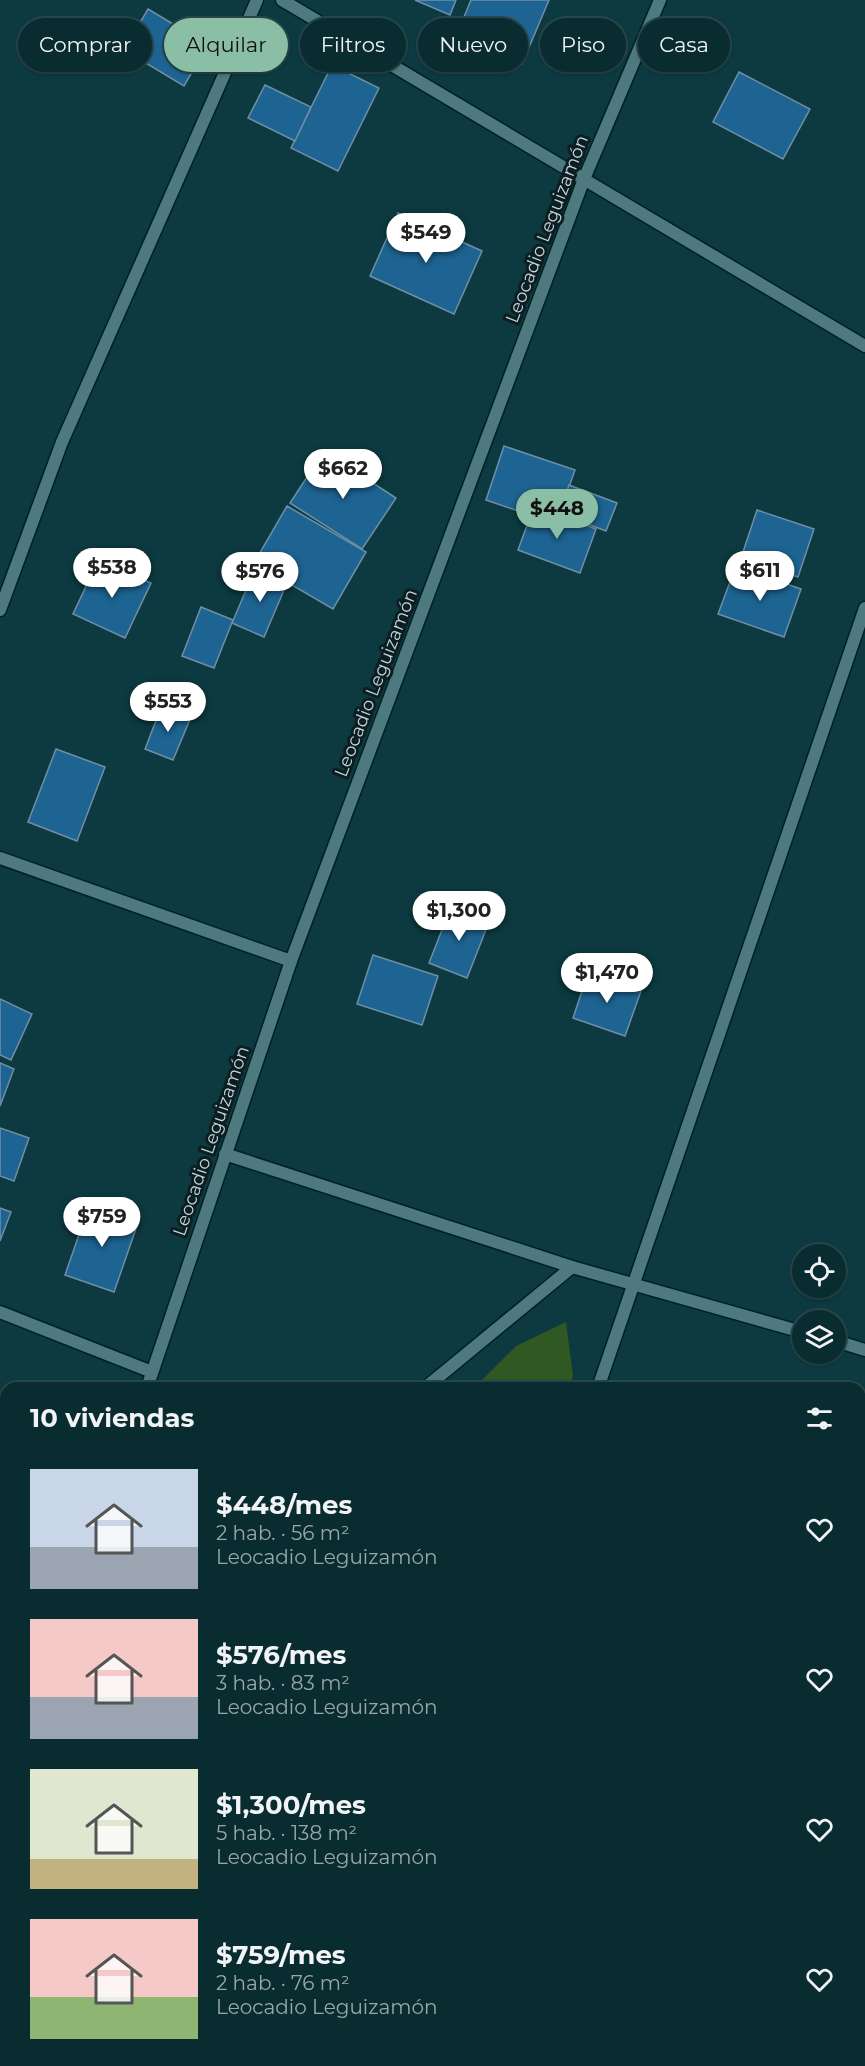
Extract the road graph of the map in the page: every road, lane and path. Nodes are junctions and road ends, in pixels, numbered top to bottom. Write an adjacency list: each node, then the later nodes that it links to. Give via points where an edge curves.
1 (257, 0): 7 (street, via 62,442)
2 (282, 0): 4 (street)
3 (660, 0): 4 (street, Leocadio Leguizamón)
4 (584, 179): 5 (street); 9 (street, Leocadio Leguizamón)
5 (865, 346)
6 (865, 608): 12 (street)
7 (0, 610)
8 (0, 858): 9 (street)
9 (291, 961): 10 (street, Leocadio Leguizamón)
10 (225, 1154): 11 (street); 17 (street, Leocadio Leguizamón)
11 (572, 1267): 12 (street); 19 (street)
12 (634, 1285): 14 (street); 20 (street)
13 (0, 1312): 17 (street)
14 (792, 1329)
15 (846, 1344): 16 (street)
16 (865, 1350)
17 (152, 1372): 18 (street, Leocadio Leguizamón)
18 (149, 1382)
19 (432, 1382)
20 (600, 1382)

